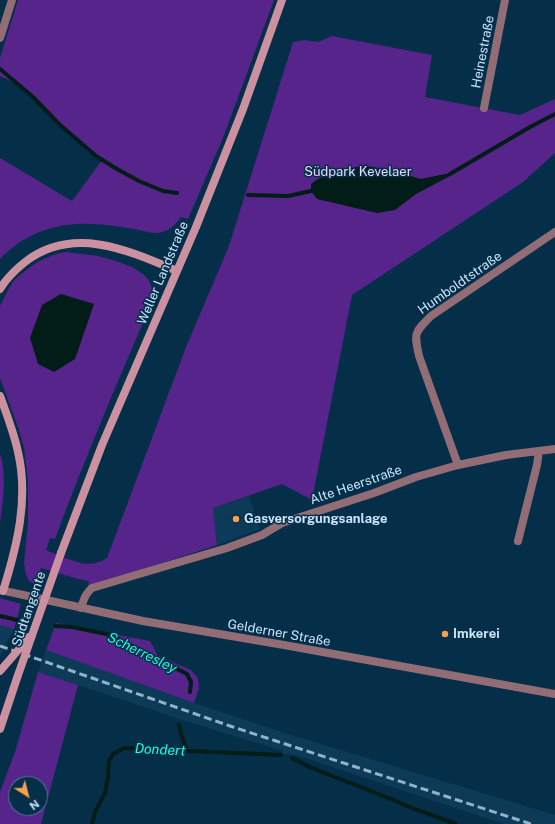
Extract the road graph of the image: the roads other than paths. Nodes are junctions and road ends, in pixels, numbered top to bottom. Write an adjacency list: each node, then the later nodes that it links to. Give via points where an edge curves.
1 (12, 0): 4 (street)
2 (282, 0): 7 (main road, Weller Landstraße, via 243,109)
3 (505, 0): 5 (street, Heinestraße)
4 (0, 38)
5 (484, 108)
6 (555, 232): 12 (street, Humboldtstraße, via 431,316 418,329 416,340 419,356)
7 (177, 271): 8 (main road, via 116,248 82,242 57,246 32,257 8,277); 14 (main road, Weller Landstraße, via 102,445)
8 (0, 289)
9 (0, 396): 15 (main road, via 18,452 23,490 19,533)
10 (555, 449): 11 (street, Alte Heerstraße)
11 (539, 451): 12 (street, Alte Heerstraße); 13 (street)
12 (458, 465): 16 (street, Alte Heerstraße, via 282,523 262,535 227,548 92,588 84,597)
13 (518, 541)
14 (61, 553): 17 (main road, Südtangente, bridge)
15 (2, 591): 16 (street, Gelderner Straße)
16 (81, 608): 19 (street, Gelderner Straße)
17 (35, 628): 18 (main road, bridge); 21 (main road, Südtangente, bridge)
18 (0, 671)
19 (555, 694)
20 (0, 710): 21 (main road)
21 (2, 718): 22 (main road, Südtangente)
22 (0, 729)

